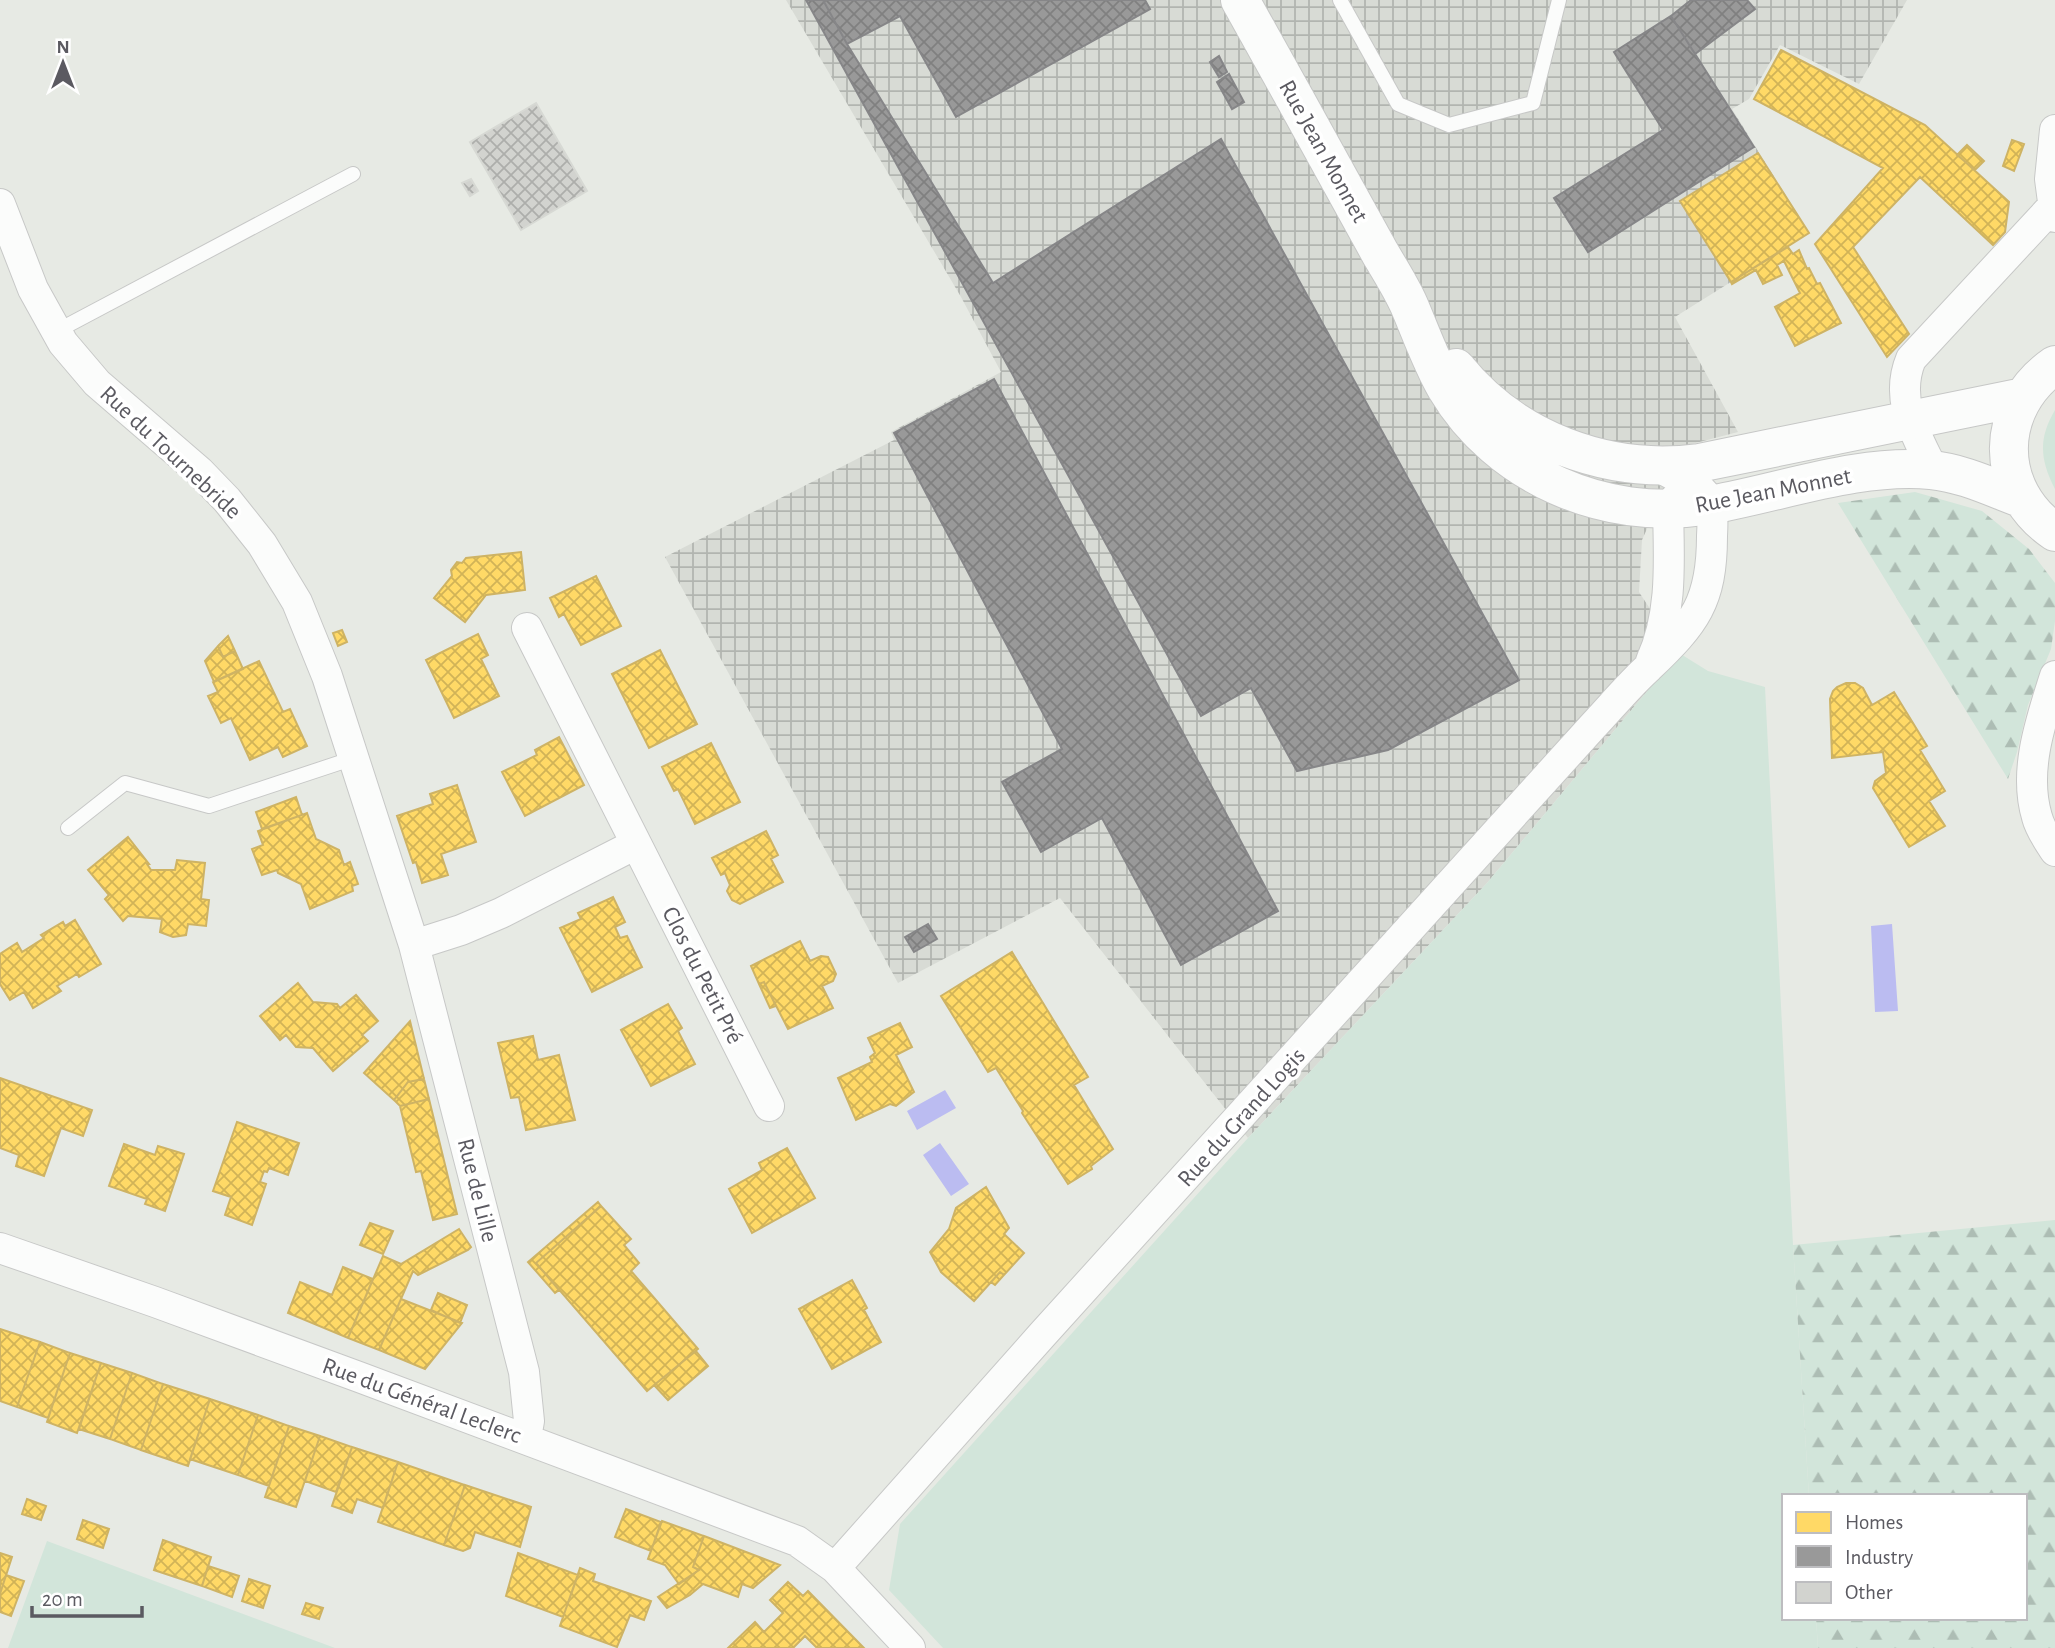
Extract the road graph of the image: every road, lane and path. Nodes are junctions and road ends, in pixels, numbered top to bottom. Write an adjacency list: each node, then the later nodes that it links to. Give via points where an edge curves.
1 (1240, 0): 8 (street, Rue Jean Monnet)
2 (1340, 0): 3 (lane, via 1398,104 1449,125 1533,103)
3 (1559, 0)
4 (2055, 130): 7 (street, via 2051,163)
5 (353, 174): 9 (lane)
6 (0, 204): 9 (street, Rue du Tournebride)
7 (2054, 211): 12 (street, via 1911,359 1904,396)
8 (1407, 302): 14 (street, Rue Jean Monnet, via 1468,383 1521,425 1583,455); 17 (street, Rue Jean Monnet, via 1451,396 1504,454 1568,491 1616,505)
9 (55, 332): 22 (street, Rue du Tournebride, via 97,383 199,471 262,544 297,602)
10 (2055, 365): 11 (street)
11 (2023, 397): 12 (street, Rue Jean Monnet); 16 (street, via 2009,448 2014,480)
12 (1909, 420): 13 (street, Rue Jean Monnet); 15 (street)
13 (1762, 450): 14 (street, Rue Jean Monnet, via 1699,464); 17 (street)
14 (1659, 467): 17 (street)
15 (1933, 470): 16 (street, Rue Jean Monnet); 17 (street, Rue Jean Monnet, via 1872,471 1740,500)
16 (2023, 499): 18 (street)
17 (1692, 500): 20 (street, Rue du Grand Logis, via 1661,636); 20 (street, Rue du Grand Logis, via 1712,555 1709,574 1690,623)
18 (2055, 531)
19 (527, 628): 24 (street, Clos du Petit Pré)
20 (1648, 668): 30 (street, Rue du Grand Logis)
21 (2055, 676): 25 (street, via 2035,750 2032,787 2037,818)
22 (354, 758): 23 (lane, via 209,806 125,783); 26 (street, Rue du Tournebride)
23 (68, 828)
24 (636, 844): 26 (street, via 501,913); 27 (street, Clos du Petit Pré)
25 (2055, 851)
26 (414, 944): 29 (street, Rue de Lille, via 524,1372 529,1421)
27 (769, 1106)
28 (0, 1248): 29 (street, Rue du Général Leclerc)
29 (526, 1438): 30 (street, Rue du Général Leclerc, via 797,1541)
30 (835, 1568): 31 (street, Rue du Général Leclerc)
31 (910, 1648)

